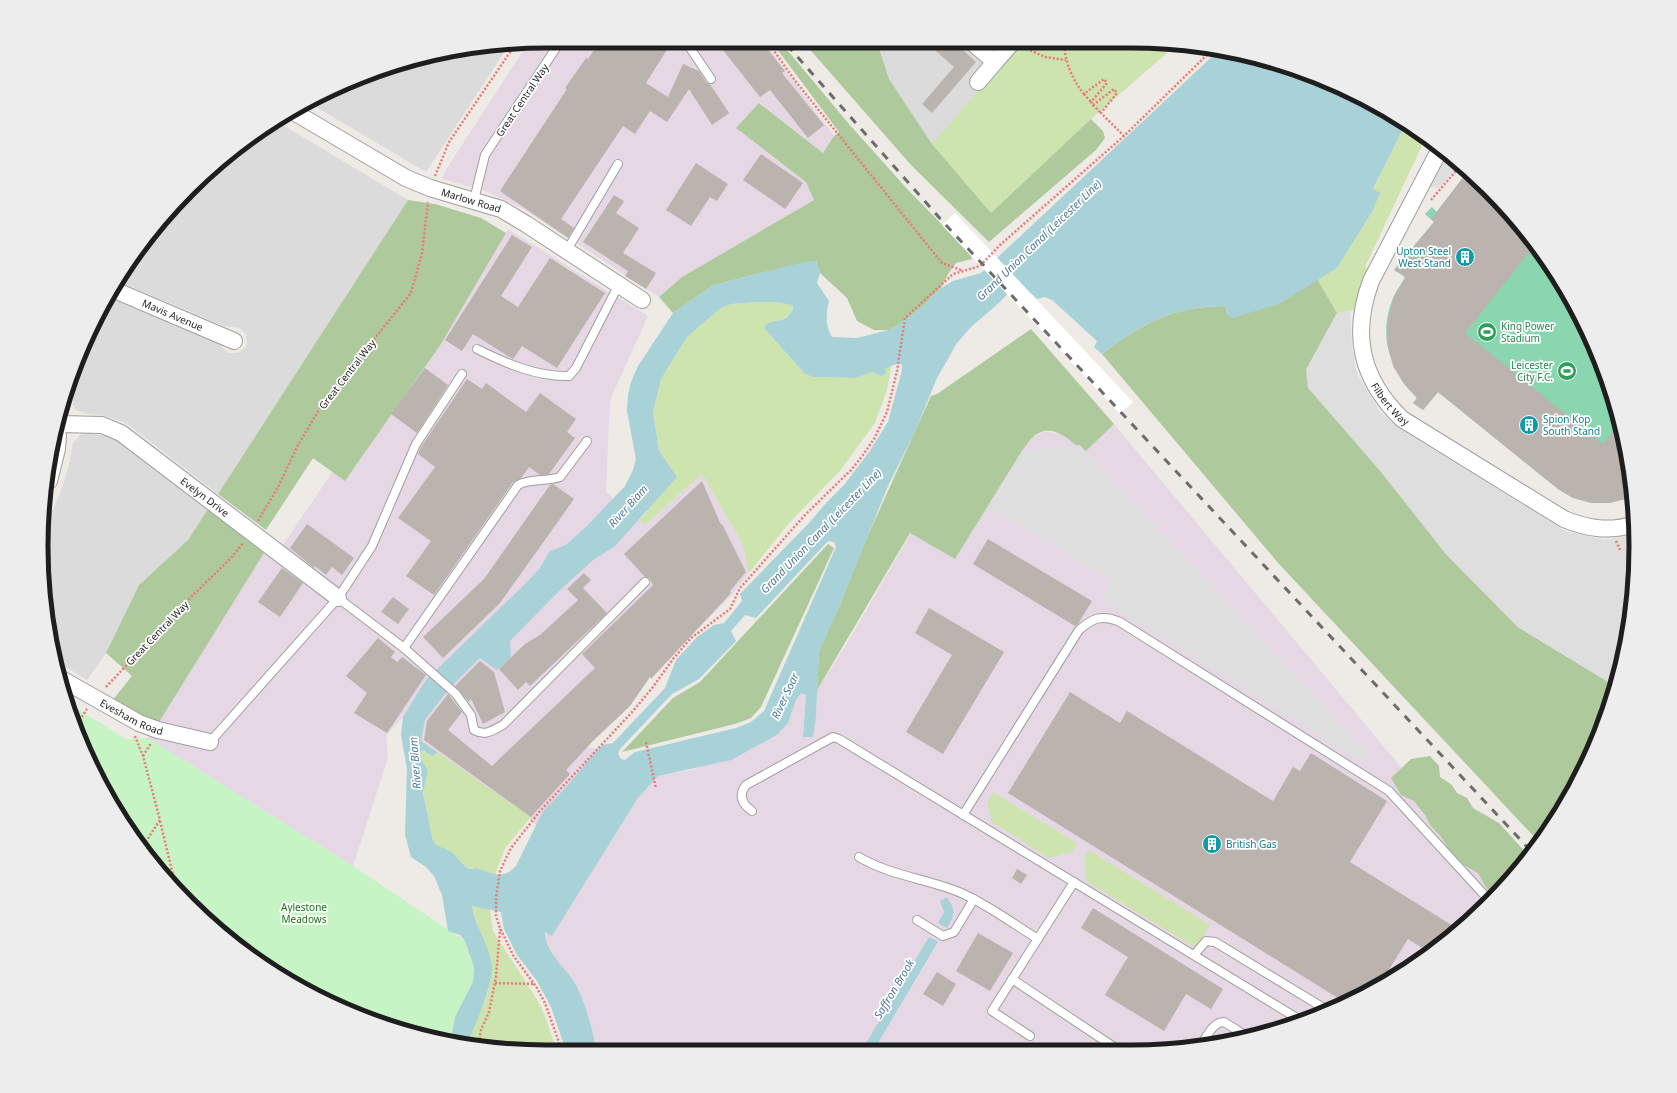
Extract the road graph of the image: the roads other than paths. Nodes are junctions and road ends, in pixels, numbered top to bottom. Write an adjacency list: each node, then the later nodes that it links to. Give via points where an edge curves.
1 (556, 48): 11 (lane, Great Central Way, via 485,155)
2 (690, 48): 6 (lane)
3 (979, 48): 5 (street)
4 (1007, 48): 5 (street)
5 (995, 62): 7 (street)
6 (711, 79)
7 (978, 82)
8 (298, 114): 11 (street, Marlow Road, via 406,178 430,188)
9 (1437, 154): 21 (street, Filbert Way, via 1365,296 1360,330 1361,346 1364,361 1375,386 1402,419 1564,519 1599,529)
10 (618, 164): 12 (lane)
11 (474, 200): 12 (street, Marlow Road, via 501,209)
12 (567, 250): 13 (street, Marlow Road)
13 (619, 284): 15 (street, Marlow Road); 17 (lane, via 576,368 569,376 557,376 528,369 501,361)
14 (118, 292): 16 (street, Mavis Avenue)
15 (642, 300)
16 (234, 341)
17 (477, 349)
18 (462, 374): 23 (lane, via 416,444 372,546)
19 (63, 424): 23 (street, Evelyn Drive, via 102,425 121,433)
20 (588, 441): 24 (lane, via 560,477 525,481 518,485)
21 (1628, 526)
22 (645, 582): 24 (lane, via 503,725 491,732 481,734 474,730 471,715 456,694)
23 (338, 598): 24 (lane); 26 (lane)
24 (404, 648)
25 (67, 682): 26 (street, Evesham Road, via 139,723)
26 (210, 742)
27 (752, 811): 28 (lane, via 742,802 742,790 746,785 833,737)
28 (963, 815): 30 (lane); 31 (lane, via 1079,630 1098,618 1110,617 1389,791)
29 (859, 857): 32 (lane, via 873,865)
30 (1074, 882): 34 (lane); 35 (lane)
31 (1486, 896)
32 (974, 899): 33 (lane, via 954,932 943,936); 34 (lane)
33 (917, 920)
34 (1038, 939): 36 (lane)
35 (1194, 955): 37 (lane, via 1206,941 1216,942); 38 (lane)
36 (1012, 979): 40 (lane, via 992,1011); 42 (lane)
37 (1322, 1007)
38 (1295, 1017)
39 (1240, 1032): 41 (lane, via 1221,1022)
40 (1030, 1036)
41 (1205, 1039)
42 (1111, 1045)

